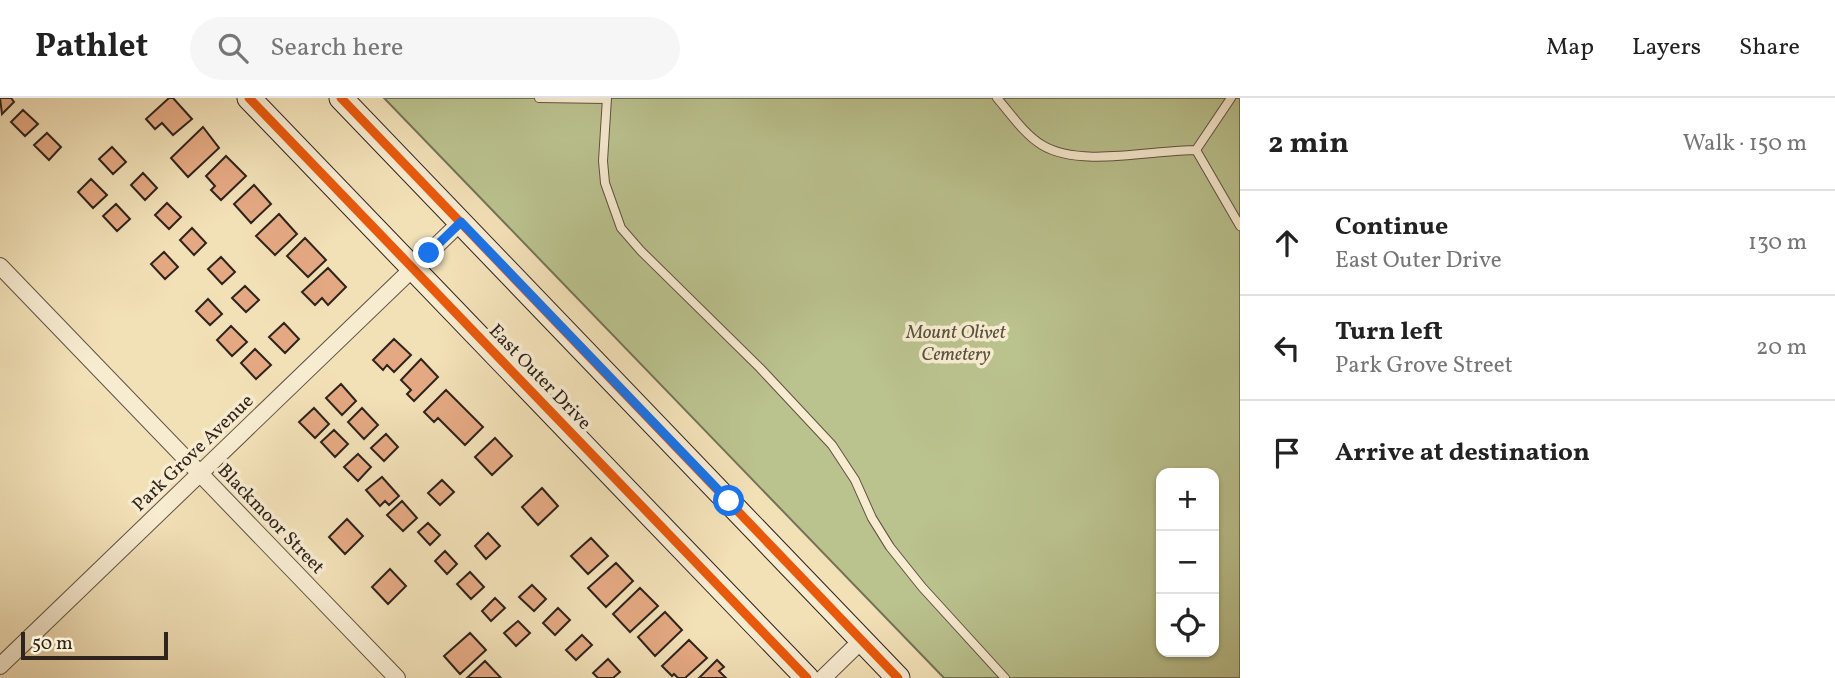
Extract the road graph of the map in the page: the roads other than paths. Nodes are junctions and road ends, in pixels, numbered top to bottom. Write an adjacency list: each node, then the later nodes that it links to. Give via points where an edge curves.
1 (249, 98): 11 (main road, East Outer Drive)
2 (341, 98): 8 (main road)
3 (539, 98): 6 (lane)
4 (998, 98): 7 (lane, via 1026,132 1056,152 1084,157)
5 (1231, 98): 7 (lane)
6 (607, 99): 19 (lane, via 605,183 621,228 832,445 890,547)
7 (1196, 150): 9 (lane)
8 (461, 222): 11 (street, Park Grove Avenue); 13 (main road)
9 (1240, 226)
10 (0, 266): 12 (street, Blackmoor Street)
11 (413, 268): 12 (street, Park Grove Avenue); 16 (main road, East Outer Drive)
12 (200, 474): 14 (street, Park Grove Avenue); 15 (street, Blackmoor Street)
13 (862, 640): 17 (street); 18 (main road)
14 (0, 666)
15 (397, 678)
16 (807, 678)
17 (823, 678)
18 (898, 678)
19 (1005, 678)

